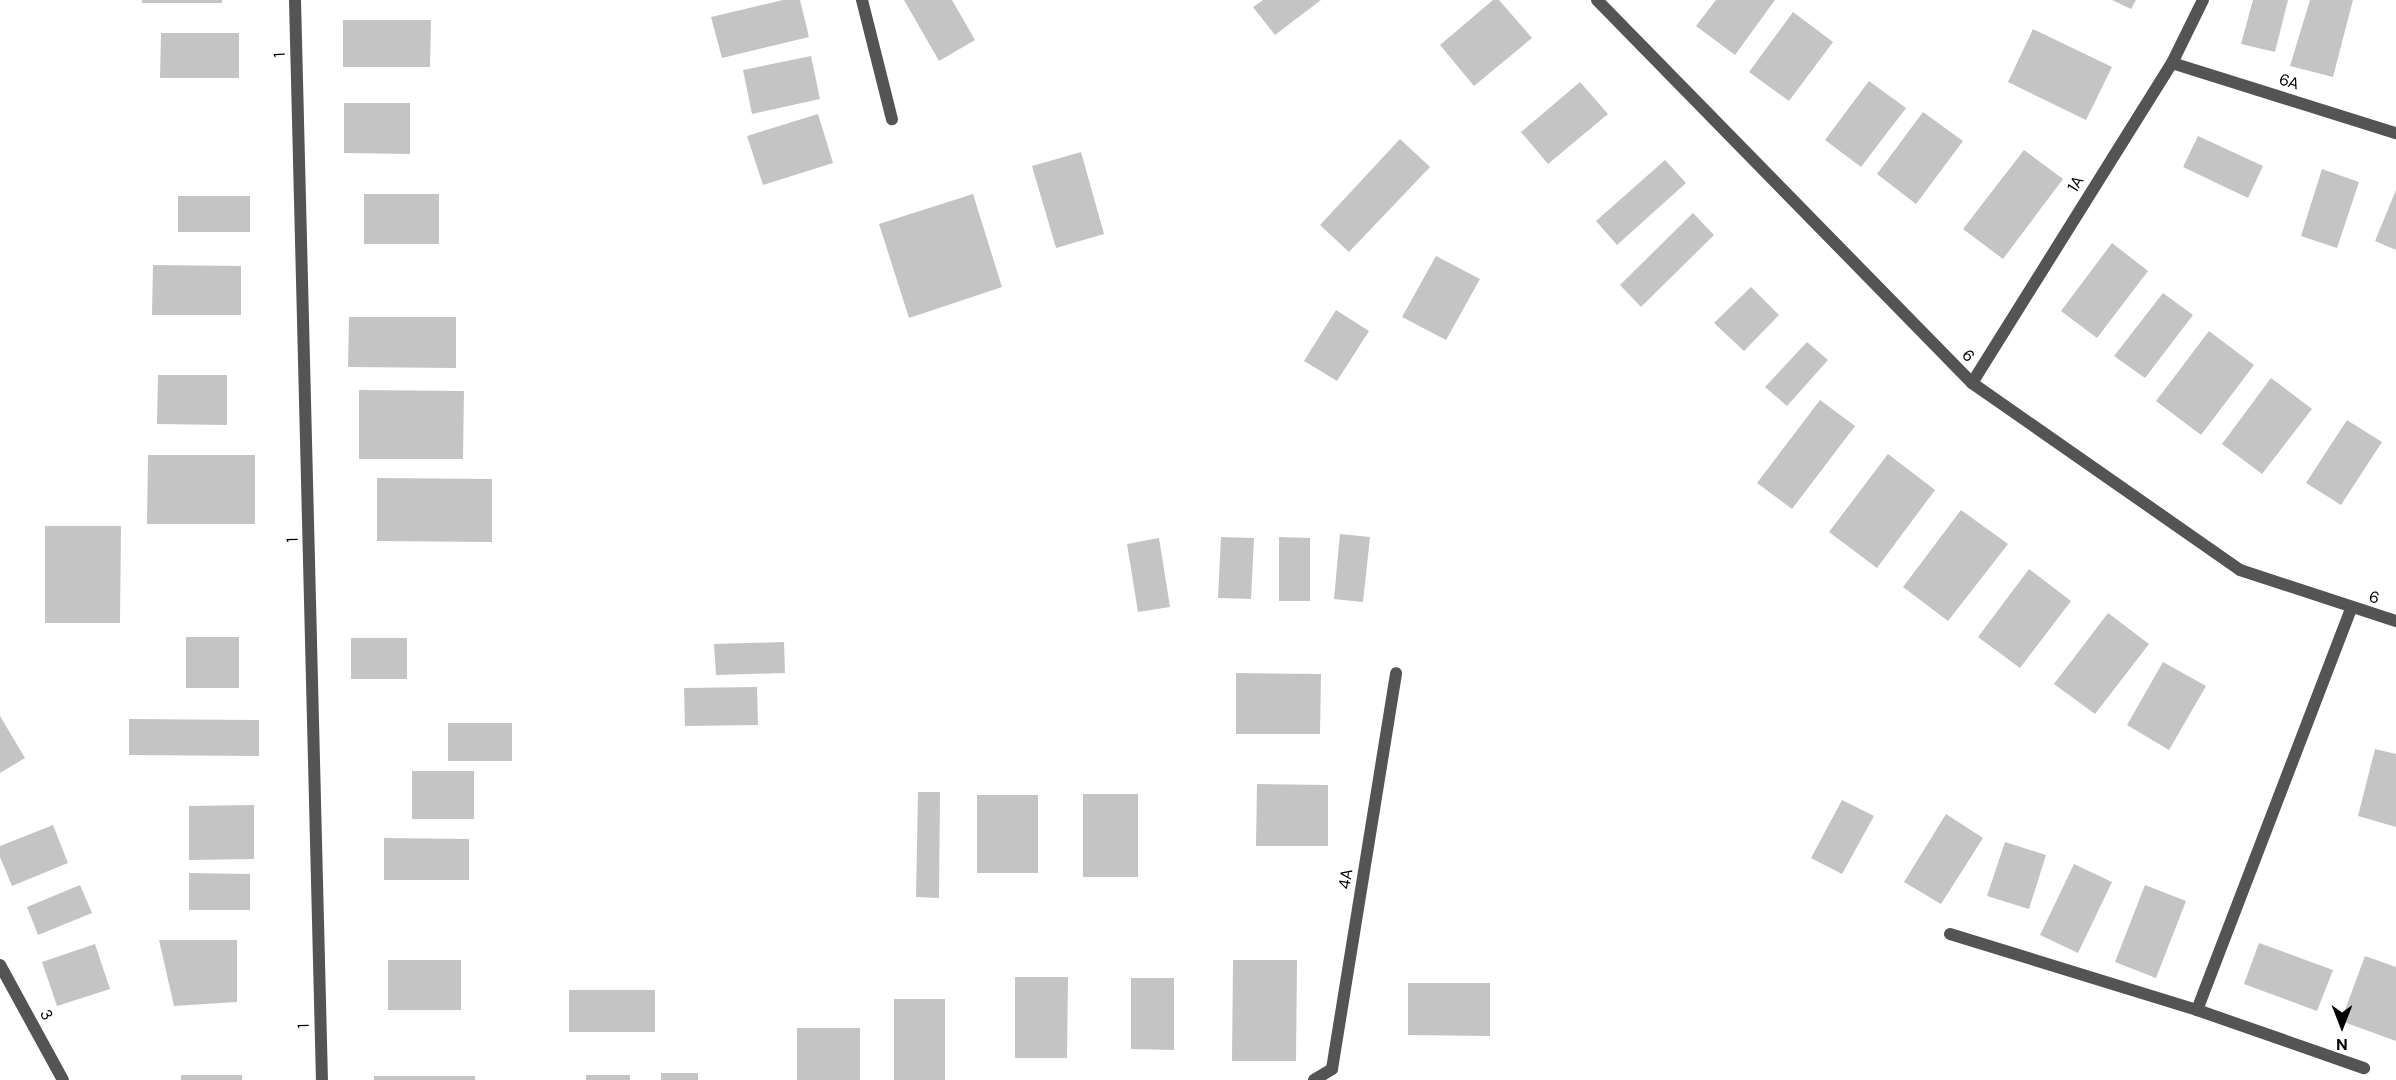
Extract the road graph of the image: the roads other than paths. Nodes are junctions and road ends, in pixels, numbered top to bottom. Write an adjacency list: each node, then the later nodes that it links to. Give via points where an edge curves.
1 (294, 0): 17 (street, 1)
2 (862, 0): 6 (street)
3 (1597, 0): 8 (street, 6)
4 (2203, 0): 5 (street, 1A)
5 (2172, 63): 7 (street, 6A); 8 (street, 1A)
6 (892, 119)
7 (2396, 133)
8 (1971, 383): 9 (street, 6, via 2240,570)
9 (2351, 609): 10 (street, 6); 14 (street)
10 (2396, 621)
11 (1396, 673): 18 (street, 4A, via 1332,1069)
12 (1950, 934): 14 (street)
13 (0, 965): 16 (street, 3)
14 (2197, 1010): 15 (street)
15 (2364, 1068)
16 (63, 1080)
17 (322, 1080)
18 (1314, 1080)

